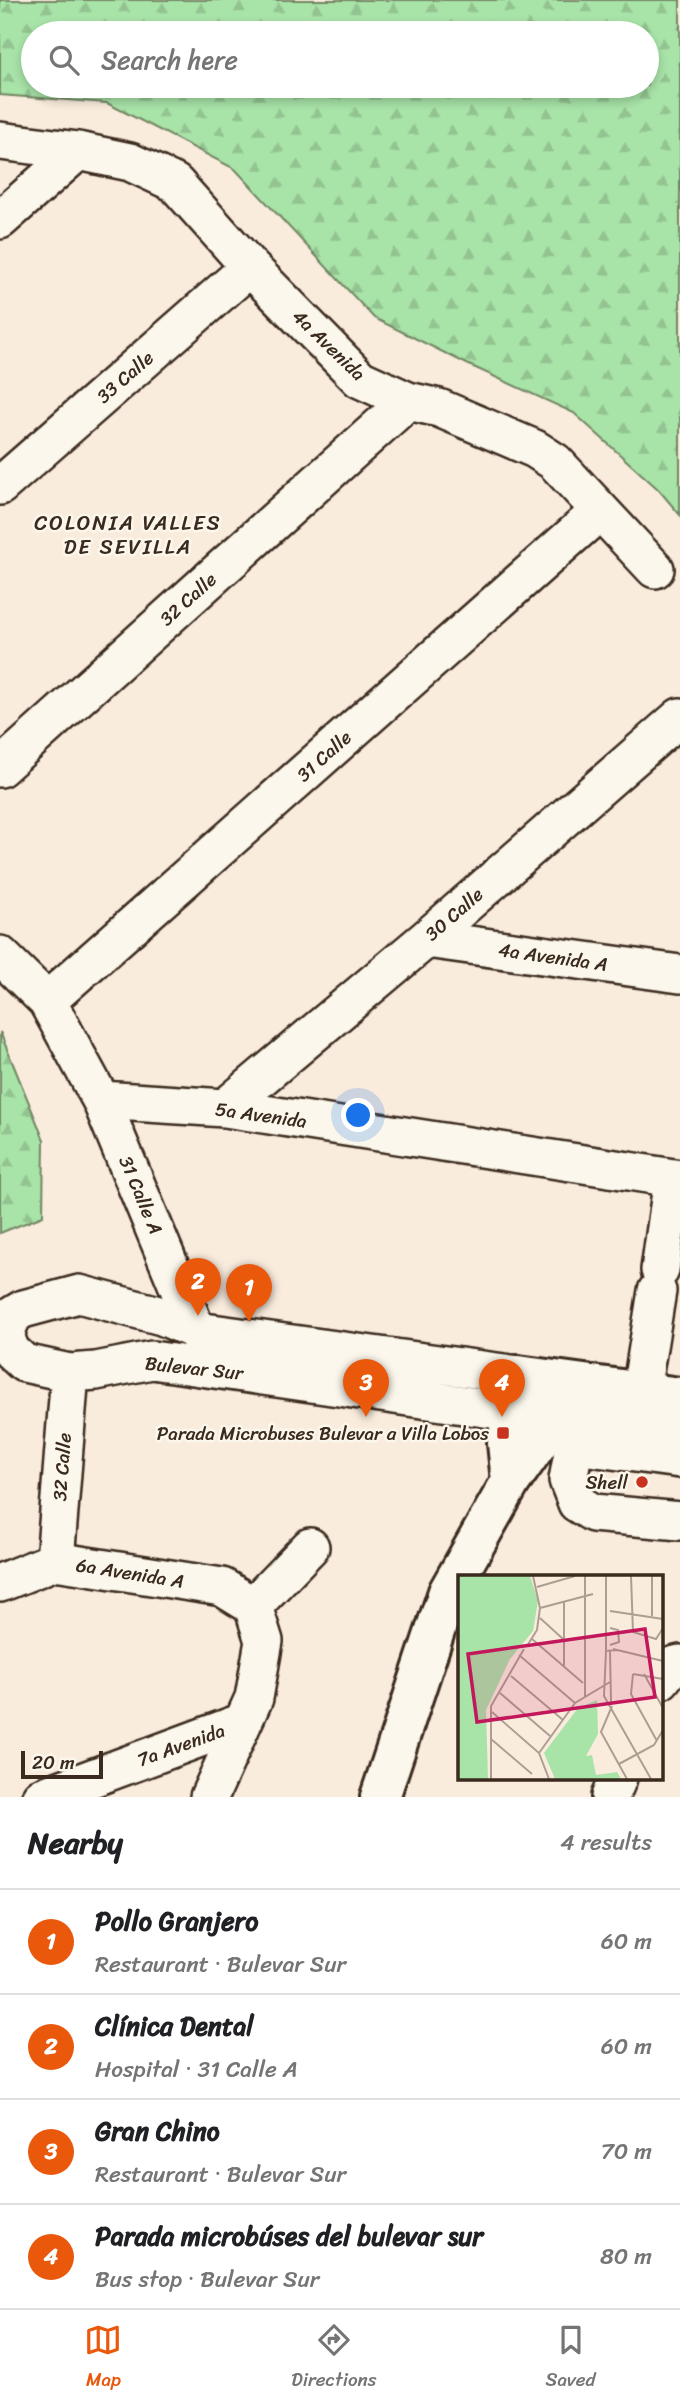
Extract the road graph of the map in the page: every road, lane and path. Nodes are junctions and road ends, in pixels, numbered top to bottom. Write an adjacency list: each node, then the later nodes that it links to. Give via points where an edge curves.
1 (0, 141): 2 (street, 4a Avenida)
2 (78, 151): 3 (street); 4 (street, 4a Avenida, via 130,162 175,183)
3 (0, 220)
4 (250, 267): 5 (street, 4a Avenida, via 360,379); 6 (street, 33 Calle)
5 (408, 401): 7 (street, 4a Avenida, via 439,408 535,449 555,462); 10 (street, 32 Calle)
6 (0, 486)
7 (600, 511): 8 (street, 4a Avenida); 14 (street, 31 Calle)
8 (655, 569)
9 (680, 717): 11 (street, 30 Calle)
10 (0, 768)
11 (426, 939): 13 (street, 4a Avenida A); 16 (street, 30 Calle)
12 (0, 955): 14 (street)
13 (680, 974)
14 (47, 1001): 15 (street)
15 (101, 1100): 16 (street, 5a Avenida); 18 (street, 31 Calle A)
16 (225, 1108): 17 (street, 5a Avenida)
17 (676, 1179): 22 (street)
18 (197, 1331): 19 (street, Bulevar Sur, via 162,1316 79,1294 13,1315 6,1331); 20 (street, 31 Calle A); 23 (street, Bulevar Sur)
19 (6, 1353): 21 (street, Bulevar Sur, via 24,1363)
20 (210, 1369): 21 (street, Bulevar Sur, via 152,1360); 23 (street, Bulevar Sur)
21 (70, 1373): 31 (street, 32 Calle)
22 (641, 1391): 24 (main road, Bulevar Sur); 25 (main road, Bulevar Sur)
23 (515, 1393): 25 (main road, Bulevar Sur); 28 (main road, via 507,1443)
24 (680, 1397)
25 (567, 1416): 26 (main road, Bulevar Sur); 27 (street); 28 (main road, via 540,1440); 29 (street, via 568,1480 577,1503 593,1513)
26 (680, 1435)
27 (680, 1459)
28 (511, 1481): 38 (main road, via 448,1592)
29 (680, 1521)
30 (310, 1547): 33 (street)
31 (55, 1562): 32 (street, 6a Avenida A); 33 (street, 6a Avenida A, via 222,1587)
32 (0, 1583)
33 (253, 1606): 34 (street, via 264,1641)
34 (249, 1710): 36 (street, 7a Avenida); 37 (street)
35 (617, 1780): 39 (street)
36 (41, 1797)
37 (209, 1797)
38 (380, 1797)
39 (610, 1797)

